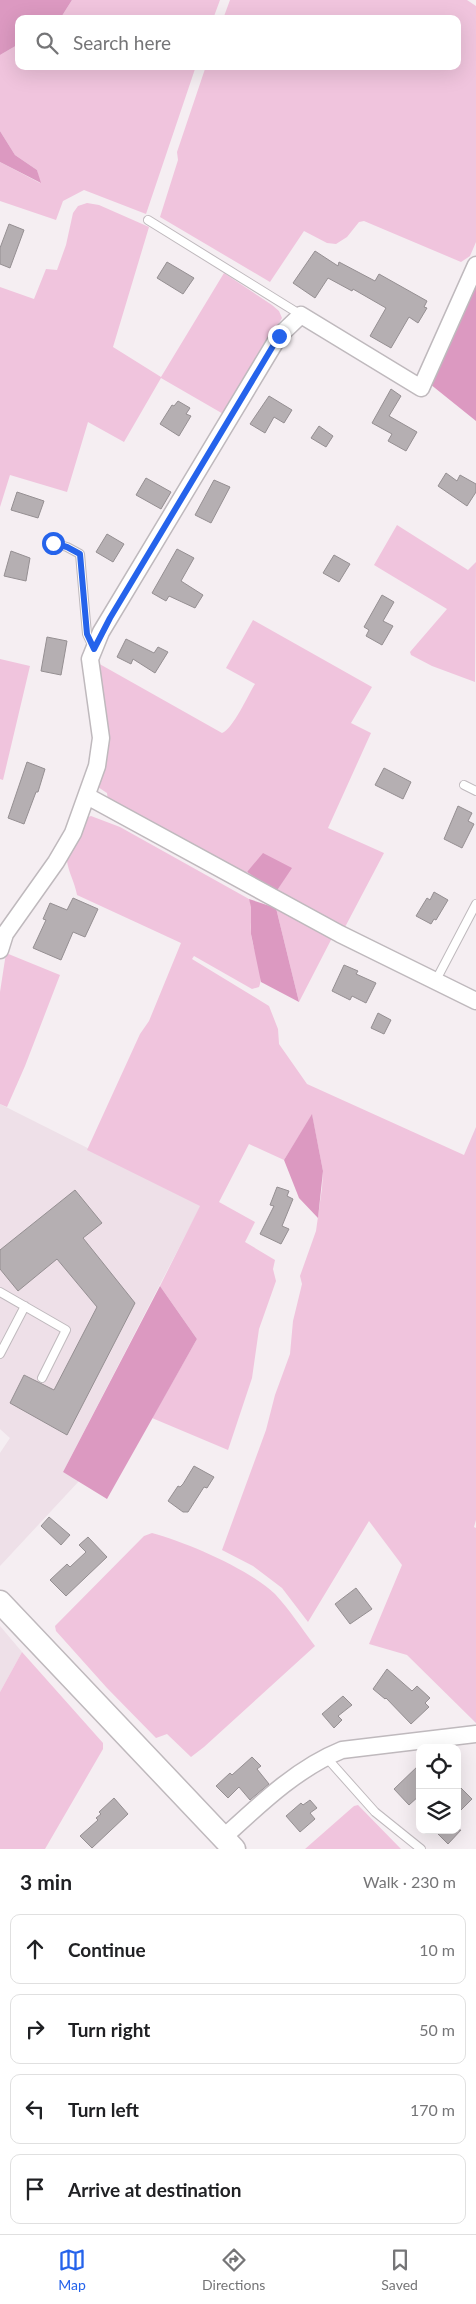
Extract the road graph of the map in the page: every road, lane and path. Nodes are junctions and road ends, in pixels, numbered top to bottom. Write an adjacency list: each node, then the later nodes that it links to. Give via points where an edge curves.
1 (148, 220): 3 (lane)
2 (476, 265): 3 (street, via 421,388)
3 (301, 315): 5 (street, via 279,336 263,361)
4 (53, 543): 5 (lane, via 80,554 87,634)
5 (94, 649): 8 (street, via 90,659 101,738 97,766)
6 (464, 785): 7 (lane)
7 (476, 791)
8 (87, 796): 10 (street, via 73,833 5,934); 11 (street)
9 (476, 904): 11 (lane)
10 (0, 950)
11 (435, 982): 12 (street)
12 (476, 1001)
13 (0, 1292): 14 (lane)
14 (25, 1306): 15 (lane); 16 (lane, via 66,1330)
15 (0, 1354)
16 (42, 1378)
17 (0, 1602): 20 (main road)
18 (476, 1734): 19 (street, via 342,1750)
19 (326, 1756): 20 (street, via 298,1774); 21 (lane, via 375,1812)
20 (229, 1843)
21 (421, 1849)

